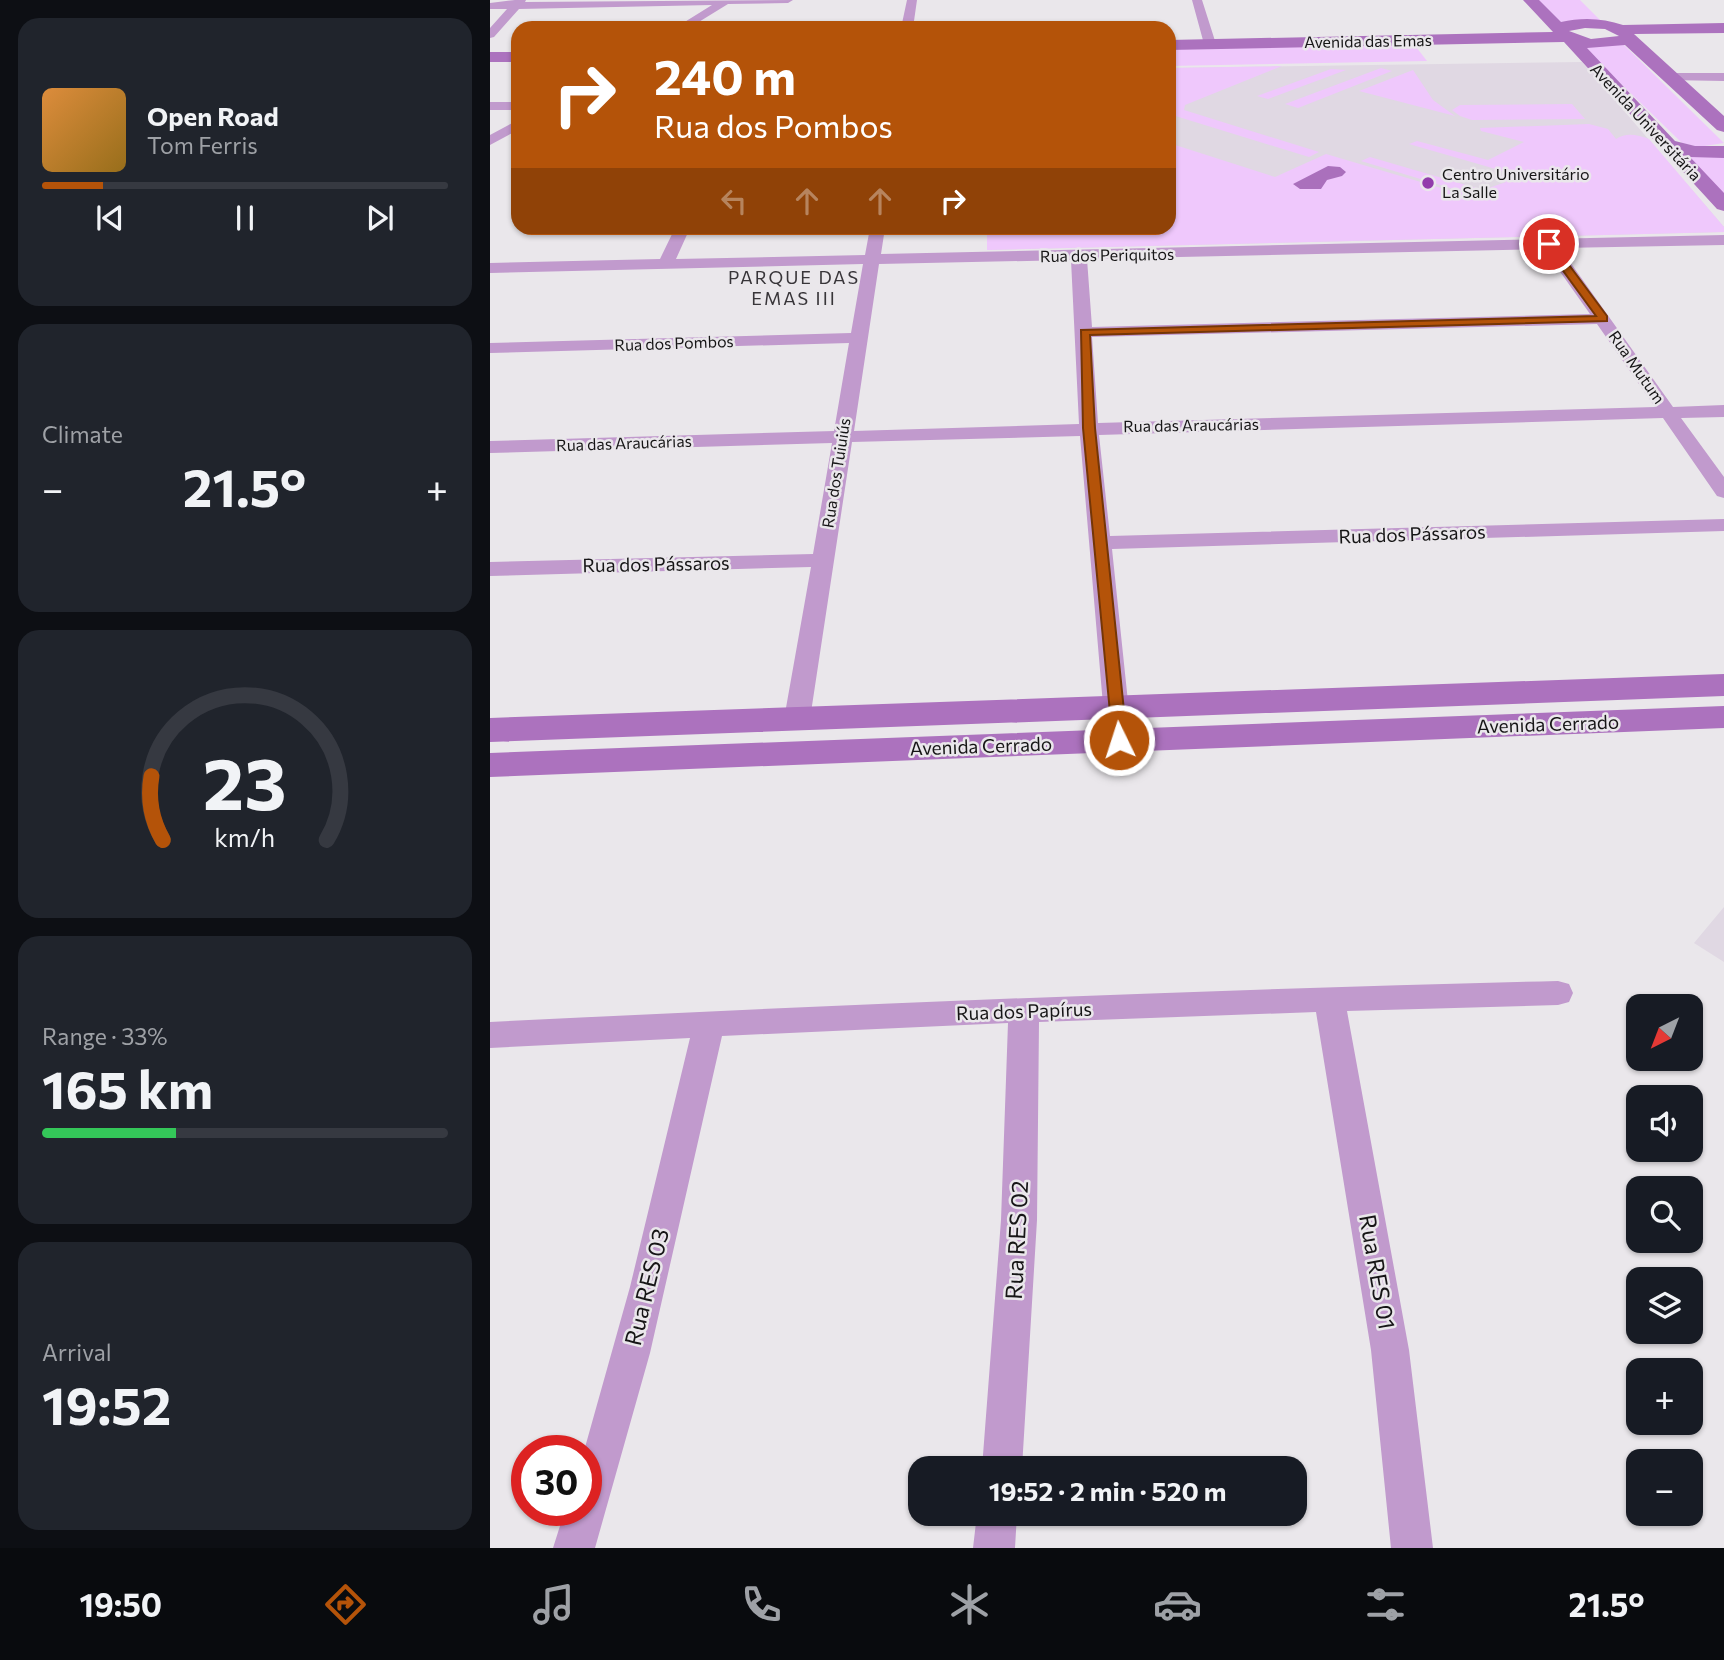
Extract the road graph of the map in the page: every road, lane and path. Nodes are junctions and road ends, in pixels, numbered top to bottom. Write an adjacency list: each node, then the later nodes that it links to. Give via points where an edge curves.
1 (744, 0): 2 (street); 6 (street); 11 (street)
2 (788, 0)
3 (912, 0): 12 (street)
4 (1197, 0): 19 (street)
5 (1530, 0): 15 (street, Avenida Universitária)
6 (726, 1): 7 (street); 10 (street)
7 (519, 3): 8 (street); 16 (street)
8 (490, 6)
9 (1598, 9): 14 (street)
10 (693, 21)
11 (710, 21)
12 (908, 21)
13 (1724, 28): 14 (street)
14 (1624, 33): 15 (street, Avenida das Emas, via 1585,23 1567,25); 17 (street); 26 (street)
15 (1564, 34): 19 (street, Avenida das Emas); 32 (street, Avenida Universitária)
16 (490, 35)
17 (1724, 35)
18 (1176, 37): 19 (street, Avenida das Emas)
19 (1209, 40): 20 (street, Avenida das Emas)
20 (1176, 44)
21 (511, 46): 22 (street)
22 (490, 47)
23 (490, 57): 24 (street)
24 (511, 57)
25 (1724, 77): 26 (street)
26 (1672, 78): 29 (street)
27 (490, 106): 28 (street)
28 (511, 106)
29 (1723, 124)
30 (511, 128): 31 (street)
31 (490, 141)
32 (1665, 144): 33 (street, via 1694,152); 34 (street, Avenida Universitária)
33 (1724, 152)
34 (1724, 205)
35 (679, 235): 41 (street)
36 (876, 235): 40 (street, Rua dos Tuiuiús)
37 (1724, 240): 38 (street, Rua dos Periquitos)
38 (1549, 244): 39 (street, Rua dos Periquitos); 43 (street, Rua Mutum)
39 (1079, 255): 40 (street, Rua dos Periquitos); 44 (street)
40 (873, 259): 41 (street, Rua dos Periquitos); 45 (street, Rua dos Tuiuiús)
41 (666, 264): 42 (street, Rua dos Periquitos)
42 (490, 268)
43 (1604, 318): 44 (street); 48 (street, Rua Mutum)
44 (1085, 332): 49 (street)
45 (858, 338): 46 (street, Rua dos Pombos); 50 (street, Rua dos Tuiuiús)
46 (490, 348)
47 (1724, 411): 48 (street, Rua das Araucárias)
48 (1670, 414): 49 (street, Rua das Araucárias); 52 (street, Rua Mutum)
49 (1089, 428): 50 (street, Rua das Araucárias); 54 (street)
50 (842, 437): 51 (street, Rua das Araucárias); 55 (street, Rua dos Tuiuiús)
51 (490, 447)
52 (1724, 492)
53 (1724, 525): 54 (street, Rua dos Pássaros)
54 (1101, 543): 60 (street)
55 (822, 560): 56 (street, Rua dos Pássaros); 59 (street, Rua dos Tuiuiús)
56 (490, 569)
57 (1724, 685): 60 (street, Avenida Cerrado)
58 (1724, 717): 60 (street, Avenida Cerrado)
59 (797, 719): 60 (street, Avenida Cerrado); 61 (street, Avenida Cerrado)
60 (1118, 724): 62 (street, Avenida Cerrado)
61 (490, 730)
62 (490, 765)
63 (1558, 993): 64 (street, Rua dos Papírus)
64 (1329, 998): 65 (street, Rua dos Papírus); 72 (street, Rua RES 01, via 1390,1350)
65 (1024, 1011): 66 (street, Rua dos Papírus); 68 (street, Rua RES 02, via 1019,1220)
66 (709, 1023): 67 (street, Rua dos Papírus); 70 (street, Rua RES 03, via 607,1448)
67 (490, 1035)
68 (1003, 1456)
69 (997, 1526): 71 (street)
70 (574, 1548)
71 (994, 1548)
72 (1412, 1548)

